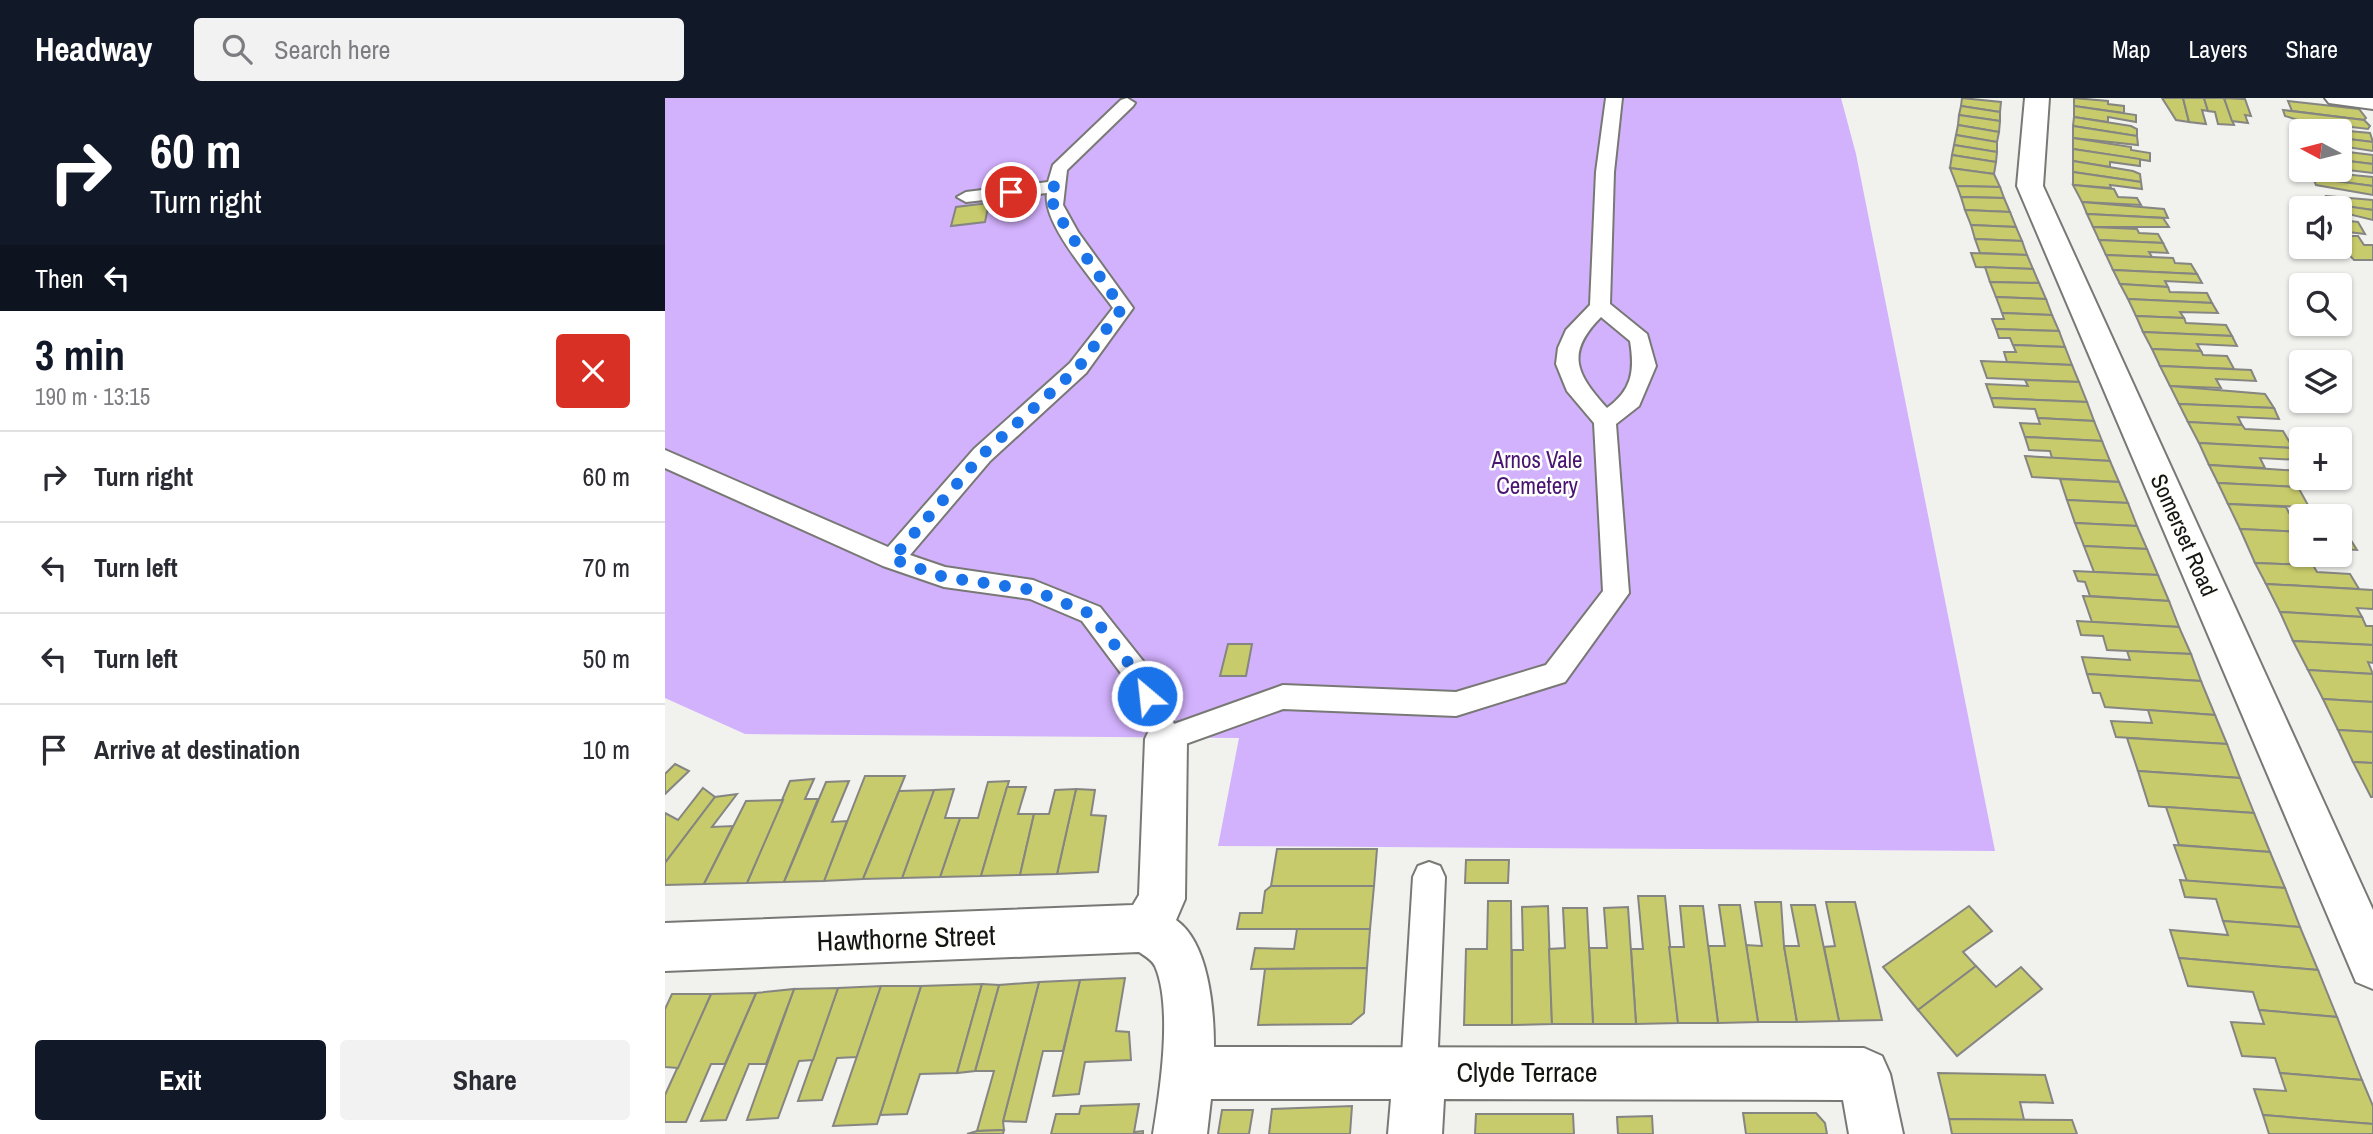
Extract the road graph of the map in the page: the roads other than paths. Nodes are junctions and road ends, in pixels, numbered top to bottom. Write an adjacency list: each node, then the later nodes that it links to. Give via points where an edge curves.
1 (1614, 98): 8 (lane, via 1605,172)
2 (2037, 98): 16 (street, Somerset Road, via 2030,186)
3 (2342, 98): 4 (street)
4 (2373, 102)
5 (1127, 103): 6 (lane, via 1059,169)
6 (1057, 186): 7 (lane); 11 (lane, via 1053,205 1122,308 1078,368 982,455)
7 (966, 197)
8 (1600, 306): 9 (lane, via 1576,330 1567,364 1575,386); 9 (lane, via 1640,339 1645,366 1631,401)
9 (1605, 421): 12 (lane, via 1616,593 1555,674 1455,704 1283,697)
10 (665, 457): 11 (lane)
11 (892, 559): 12 (lane, via 944,577 1033,590 1091,614 1137,674)
12 (1166, 739): 14 (street, via 1162,898)
13 (1429, 877): 17 (lane)
14 (1146, 928): 15 (street, Hawthorne Street); 18 (street, via 1171,947 1183,985)
15 (665, 947)
16 (2373, 965)
17 (1419, 1071): 18 (street, Clyde Terrace); 20 (street); 21 (street, Clyde Terrace, via 1864,1074)
18 (1190, 1073): 19 (street)
19 (1180, 1132)
20 (1415, 1134)
21 (1876, 1134)

